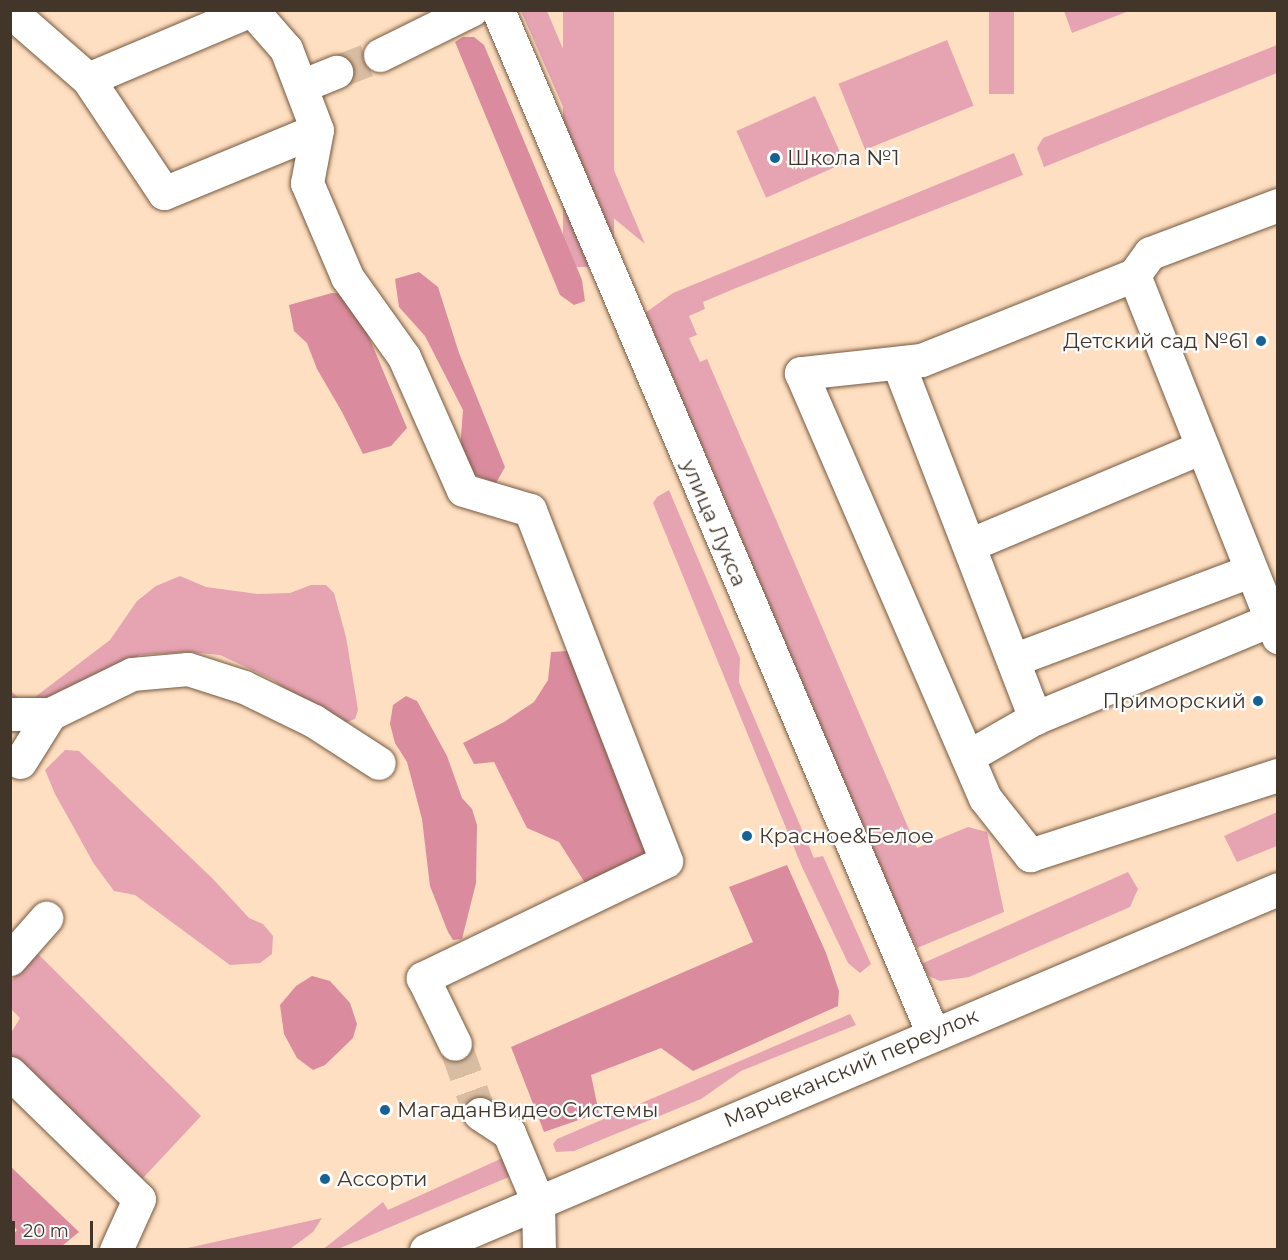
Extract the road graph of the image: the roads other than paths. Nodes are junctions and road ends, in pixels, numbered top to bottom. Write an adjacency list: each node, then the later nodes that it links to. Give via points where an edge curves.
1 (251, 10): 7 (street); 8 (street, via 286,49)
2 (471, 10): 5 (street)
3 (498, 10): 28 (street, улица Лукса)
4 (10, 11): 7 (street)
5 (380, 55)
6 (336, 72): 8 (street)
7 (88, 79): 9 (street, via 164,193)
8 (301, 86): 9 (street)
9 (317, 130): 29 (street, via 307,183 347,277 404,357 462,490 530,510 666,861 423,978)
10 (1278, 205): 11 (street, via 1150,253)
11 (1134, 275): 12 (street, via 921,360); 13 (street)
12 (898, 363): 14 (street); 21 (street, via 801,373)
13 (1202, 447): 14 (street); 15 (street)
14 (969, 545): 17 (street)
15 (1250, 571): 16 (street); 17 (street)
16 (1274, 629): 20 (street)
17 (1013, 660): 20 (street)
18 (10, 714): 19 (street)
19 (50, 714): 22 (street); 23 (street, via 132,674 188,669 244,687 314,721)
20 (1035, 718): 21 (street)
21 (967, 757): 24 (street, via 985,798 1030,855)
22 (20, 762)
23 (379, 763)
24 (1278, 775)
25 (1277, 890): 28 (street, Марчеканский переулок)
26 (46, 918): 27 (street)
27 (10, 958)
28 (933, 1034): 32 (street, Марчеканский переулок)
29 (454, 1044)
30 (10, 1073): 33 (street, via 140,1198)
31 (480, 1114): 32 (street, via 509,1133)
32 (538, 1202): 34 (street, Марчеканский переулок); 35 (street)
33 (116, 1250)
34 (426, 1250)
35 (539, 1250)

